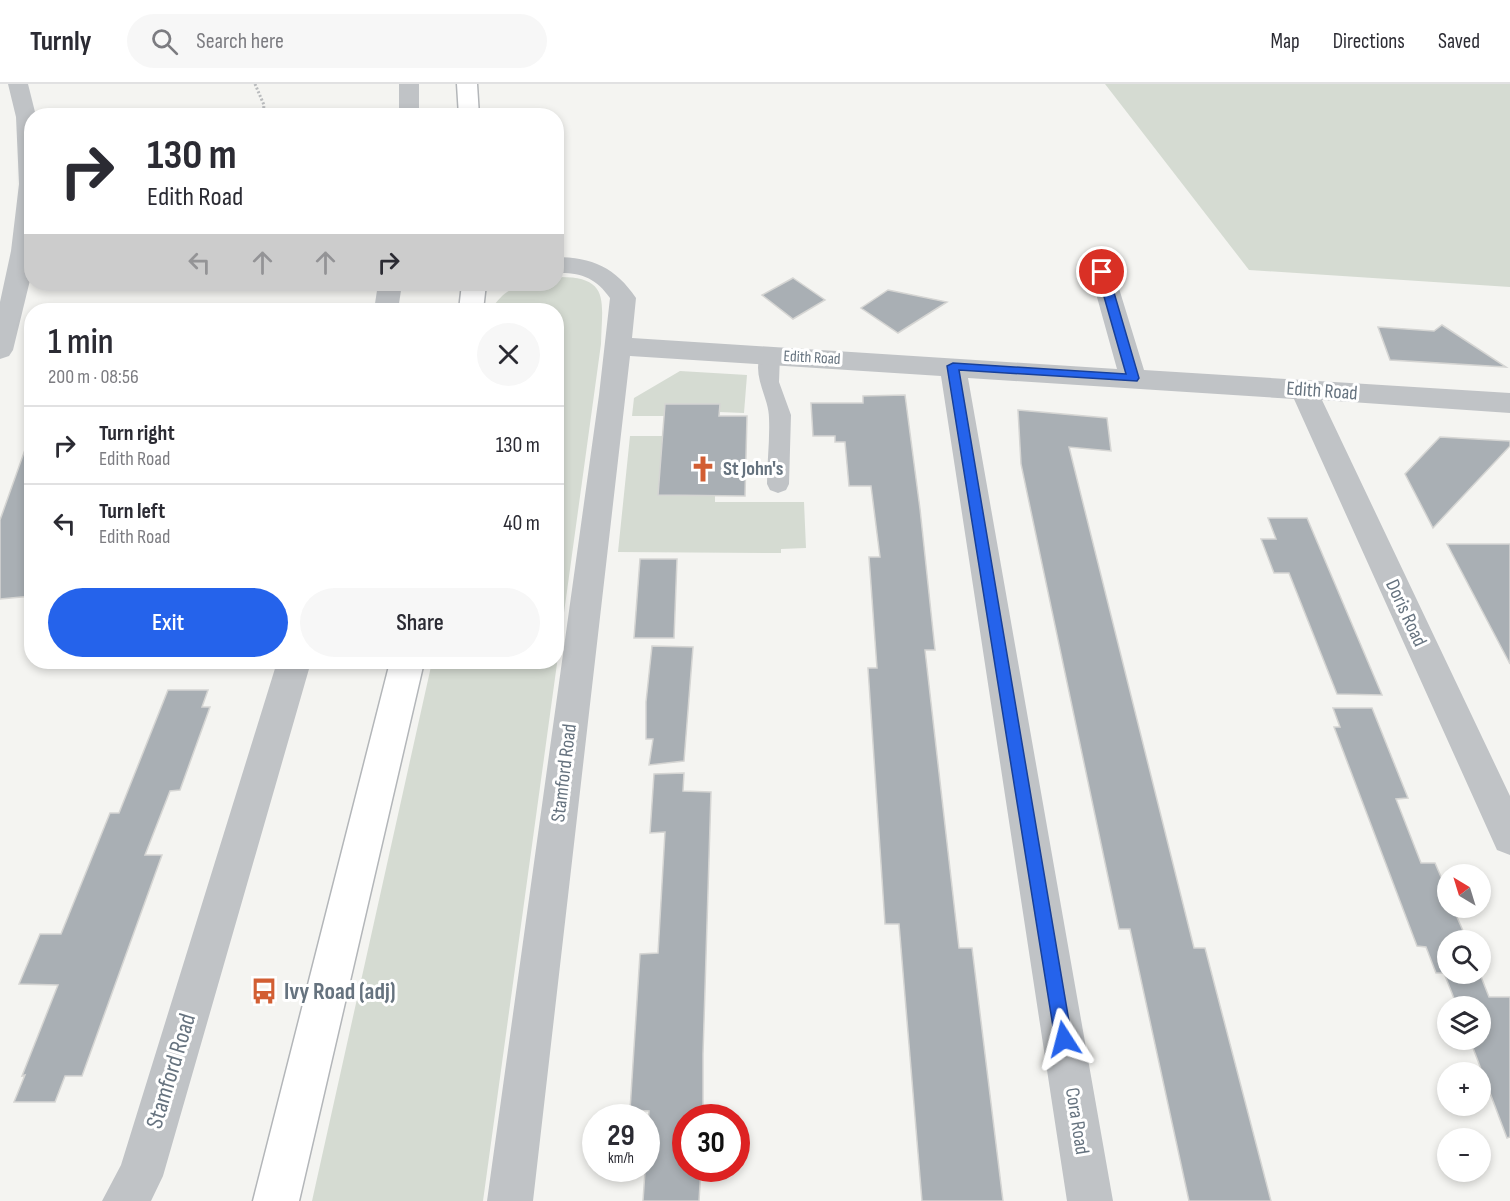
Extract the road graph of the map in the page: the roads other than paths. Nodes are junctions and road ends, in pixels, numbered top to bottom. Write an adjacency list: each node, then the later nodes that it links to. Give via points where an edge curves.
1 (18, 84): 6 (street)
2 (409, 84): 4 (street)
3 (467, 84): 5 (main road)
4 (409, 108)
5 (468, 108)
6 (24, 114)
7 (24, 241): 10 (street)
8 (564, 265): 11 (street, via 587,266 607,276 623,298)
9 (1102, 272): 15 (street)
10 (5, 314): 12 (street)
11 (619, 346): 13 (street, Edith Road); 24 (street, Stamford Road)
12 (0, 350)
13 (770, 355): 14 (street, Edith Road); 18 (lane, via 769,382 780,415)
14 (953, 366): 15 (street, Edith Road); 25 (street, Cora Road)
15 (1133, 378): 16 (street, Edith Road)
16 (1302, 389): 17 (street, Edith Road); 21 (street, Doris Road)
17 (1510, 403)
18 (778, 484)
19 (292, 669): 22 (street, Stamford Road, via 140,1176)
20 (405, 669): 23 (main road)
21 (1510, 837)
22 (125, 1201)
23 (276, 1201)
24 (510, 1201)
25 (1090, 1201)

